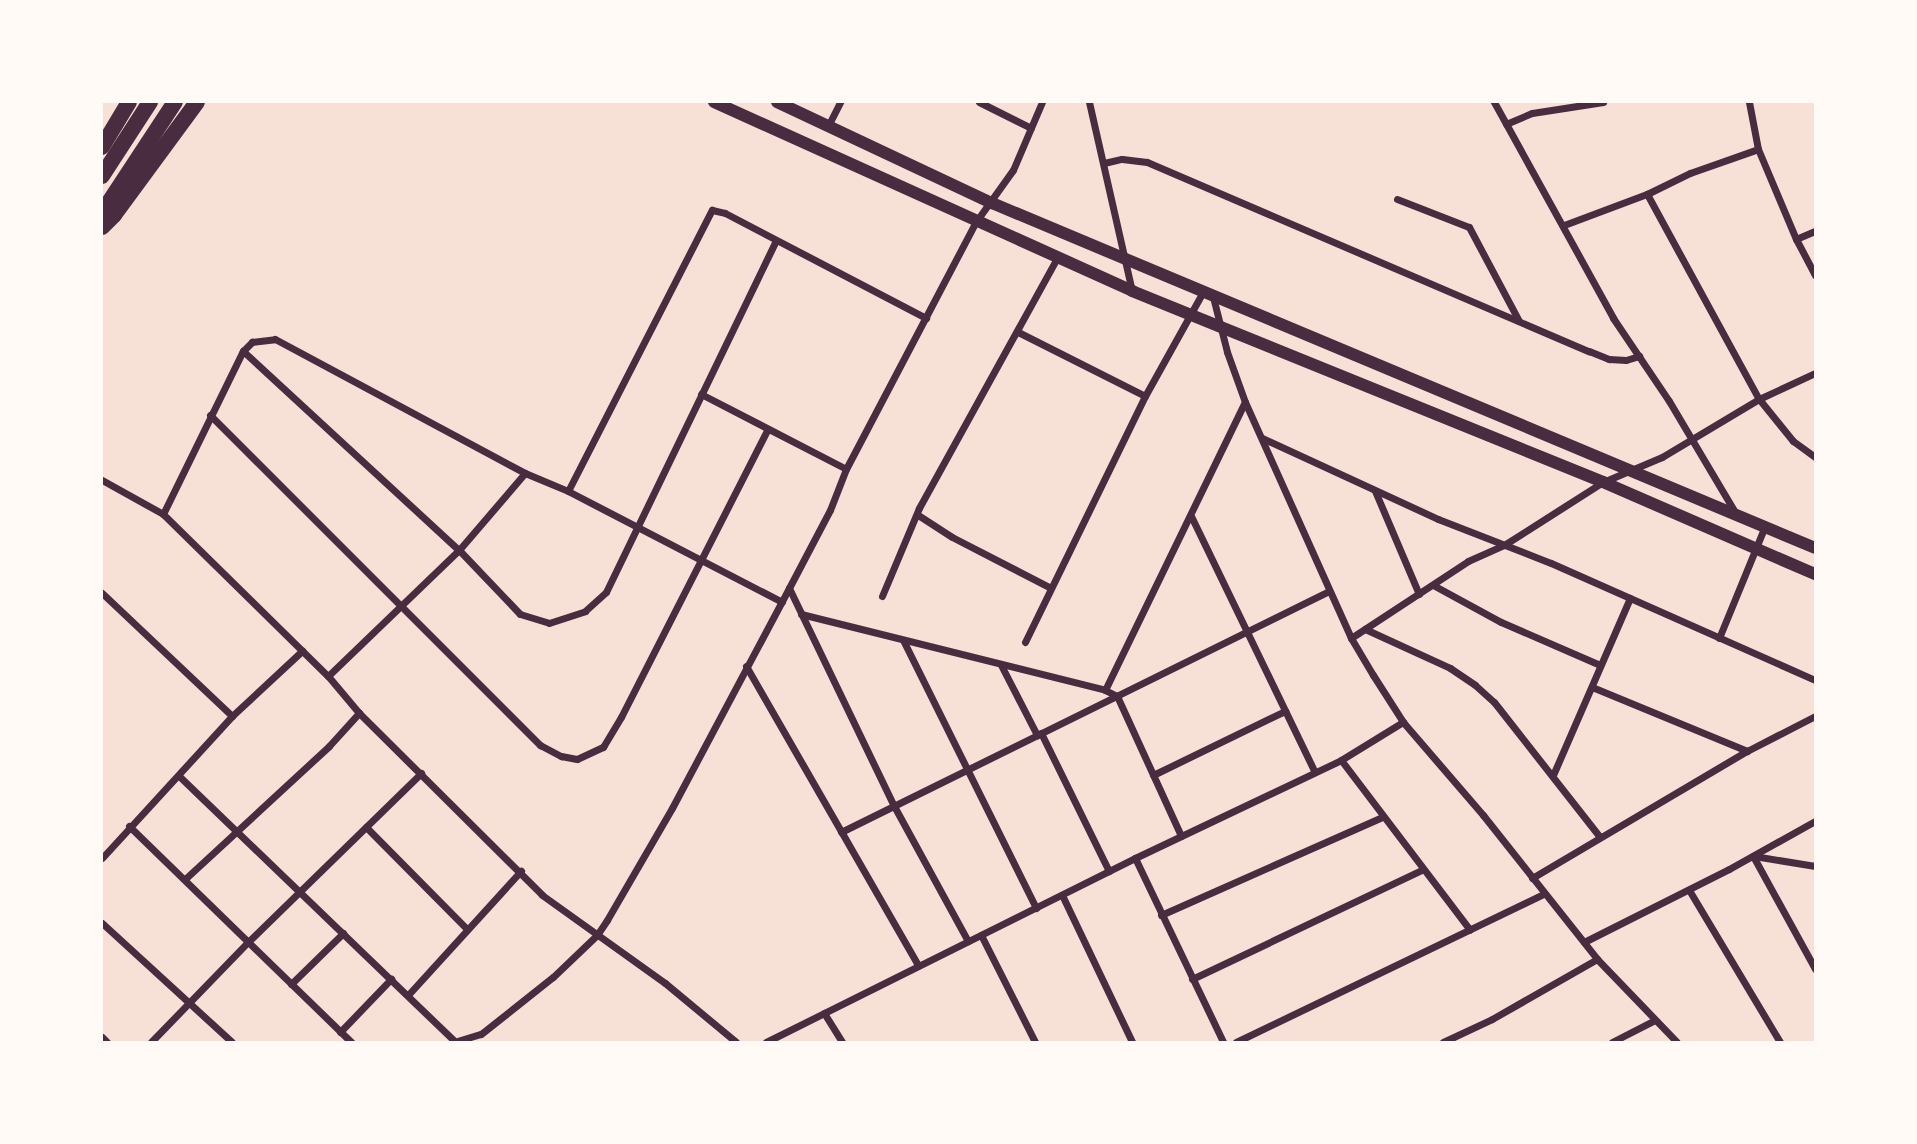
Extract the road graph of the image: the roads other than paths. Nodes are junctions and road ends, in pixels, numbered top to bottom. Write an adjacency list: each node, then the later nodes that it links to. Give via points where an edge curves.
1 (129, 102): 17 (highway)
2 (150, 102): 20 (highway)
3 (175, 102): 24 (highway)
4 (197, 102): 27 (highway)
5 (715, 102): 25 (main road)
6 (776, 102): 15 (main road)
7 (840, 102): 15 (street)
8 (979, 102): 16 (street)
9 (1042, 102): 16 (street)
10 (1088, 102): 19 (street)
11 (1494, 102): 14 (street)
12 (1603, 102): 14 (street, via 1532,113)
13 (1749, 102): 18 (street)
14 (1506, 124): 26 (street)
15 (828, 126): 23 (main road)
16 (1031, 128): 23 (street)
17 (102, 147)
18 (1758, 149): 21 (street); 29 (street)
19 (1104, 163): 31 (street); 38 (street, via 1122,159 1147,162)
20 (102, 176)
21 (1647, 194): 26 (street); 46 (street)
22 (1397, 199): 38 (street, via 1469,227)
23 (992, 203): 25 (street); 31 (main road)
24 (102, 213)
25 (975, 223): 32 (main road); 37 (street)
26 (1564, 225): 42 (street, via 1613,318)
27 (102, 227)
28 (1815, 231): 29 (street)
29 (1796, 239): 33 (street)
30 (776, 241): 37 (street); 44 (street); 58 (street, via 715,209 707,214)
31 (1125, 257): 34 (street); 35 (main road)
32 (1057, 258): 34 (main road); 40 (street)
33 (1815, 275)
34 (1132, 291): 36 (main road)
35 (1208, 294): 36 (street); 39 (street); 54 (main road)
36 (1192, 315): 39 (main road); 45 (street)
37 (926, 318): 53 (street)
38 (1520, 322): 42 (street, via 1609,359)
39 (1220, 326): 47 (street); 57 (main road)
40 (1018, 332): 45 (street); 61 (street)
41 (243, 351): 48 (street); 55 (street, via 252,342 275,339); 69 (street)
42 (1639, 356): 51 (street)
43 (1815, 373): 46 (street)
44 (701, 394): 49 (street); 64 (street)
45 (1145, 396): 74 (street)
46 (1759, 399): 51 (street); 52 (street, via 1793,441)
47 (1245, 402): 50 (street); 63 (street)
48 (210, 415): 60 (street); 81 (street)
49 (768, 429): 53 (street); 70 (street)
50 (1262, 438): 59 (street); 75 (street)
51 (1692, 441): 54 (street); 62 (street)
52 (1815, 457)
53 (846, 469): 73 (street)
54 (1631, 471): 57 (street); 62 (main road)
55 (525, 472): 58 (street); 69 (street)
56 (102, 480): 60 (street)
57 (1603, 482): 66 (street); 67 (main road)
58 (568, 491): 64 (street)
59 (1375, 491): 66 (street); 77 (street)
60 (163, 514): 89 (street)
61 (918, 515): 74 (street); 78 (street)
62 (1736, 515): 65 (main road)
63 (1191, 516): 84 (street); 96 (street)
64 (637, 526): 69 (street, via 606,592 585,611 549,623 520,614); 70 (street)
65 (1765, 526): 67 (street); 68 (main road)
66 (1504, 545): 72 (street, via 1476,556); 79 (street)
67 (1756, 548): 71 (main road); 86 (street)
68 (1815, 548)
69 (459, 550): 81 (street)
70 (700, 561): 80 (street); 81 (street, via 603,747 577,759 540,745)
71 (1815, 574)
72 (1433, 585): 77 (street); 91 (street, via 1502,622)
73 (789, 588): 80 (street); 82 (street)
74 (1051, 588): 88 (street)
75 (1329, 591): 84 (street); 85 (street)
76 (102, 593): 100 (street)
77 (1419, 594): 83 (street)
78 (882, 596)
79 (1630, 598): 86 (street); 91 (street)
80 (782, 601): 92 (street)
81 (400, 606): 93 (street)
82 (802, 614): 87 (street); 112 (street)
83 (1365, 629): 85 (street); 110 (street, via 1450,668 1475,685)
84 (1246, 632): 97 (street); 98 (street)
85 (1350, 638): 102 (street)
86 (1719, 638): 94 (street)
87 (904, 642): 90 (street); 106 (street)
88 (1025, 642)
89 (302, 651): 93 (street); 100 (street)
90 (1001, 665): 96 (street); 103 (street)
91 (1600, 665): 95 (street)
92 (746, 666): 118 (street); 140 (street, via 672,808)
93 (328, 676): 99 (street)
94 (1815, 680)
95 (1592, 687): 104 (street); 110 (street)
96 (1105, 690): 97 (street)
97 (1117, 696): 103 (street); 109 (street)
98 (1285, 711): 107 (street); 109 (street)
99 (359, 713): 108 (street); 117 (street)
100 (232, 716): 111 (street)
101 (1815, 716): 104 (street)
102 (1403, 722): 105 (street); 128 (street)
103 (1039, 734): 106 (street); 127 (street)
104 (1746, 751): 120 (street)
105 (1341, 760): 107 (street); 113 (street)
106 (966, 770): 112 (street); 134 (street)
107 (1315, 772): 119 (street)
108 (421, 773): 116 (street); 125 (street)
109 (1153, 775): 119 (street)
110 (1553, 775): 120 (street)
111 (178, 776): 115 (street); 117 (street)
112 (894, 806): 118 (street); 142 (street)
113 (1382, 817): 126 (street); 135 (street)
114 (1815, 821): 121 (street)
115 (130, 826): 122 (street); 129 (street)
116 (366, 827): 131 (street); 137 (street)
117 (238, 832): 129 (street); 131 (street)
118 (841, 832): 146 (street)
119 (1181, 836): 123 (street)
120 (1599, 836): 128 (street)
121 (1753, 856): 124 (street); 130 (street); 147 (street)
122 (102, 858)
123 (1135, 858): 127 (street); 135 (street)
124 (1815, 866)
125 (521, 870): 137 (street); 140 (street, via 542,895)
126 (1422, 870): 138 (street); 149 (street)
127 (1109, 872): 133 (street)
128 (1532, 878): 132 (street)
129 (185, 879): 143 (street)
130 (1689, 890): 144 (street); 172 (street)
131 (299, 891): 139 (street); 143 (street)
132 (1544, 894): 138 (street); 144 (street)
133 (1062, 895): 134 (street); 166 (street)
134 (1036, 908): 141 (street)
135 (1161, 915): 149 (street)
136 (102, 923): 152 (street)
137 (467, 929): 151 (street)
138 (1470, 930): 168 (street)
139 (343, 933): 148 (street); 150 (street)
140 (597, 935): 161 (street, via 481,1034); 162 (street)
141 (981, 935): 142 (street); 165 (street)
142 (968, 941): 146 (street)
143 (248, 942): 150 (street); 152 (street)
144 (1584, 942): 145 (street)
145 (1597, 959): 154 (street); 169 (street)
146 (918, 965): 153 (street)
147 (1815, 969)
148 (391, 979): 151 (street); 155 (street)
149 (1192, 979): 167 (street)
150 (291, 984): 155 (street)
151 (408, 995): 161 (street)
152 (190, 1002): 158 (street); 159 (street)
153 (824, 1013): 163 (street); 164 (street)
154 (1655, 1020): 170 (street); 171 (street)
155 (340, 1032): 160 (street)
156 (102, 1037): 157 (street)
157 (107, 1042)
158 (151, 1042)
159 (232, 1042)
160 (351, 1042)
161 (454, 1042)
162 (736, 1042)
163 (766, 1042)
164 (842, 1042)
165 (1035, 1042)
166 (1132, 1042)
167 (1223, 1042)
168 (1236, 1042)
169 (1443, 1042)
170 (1612, 1042)
171 (1677, 1042)
172 (1780, 1042)

